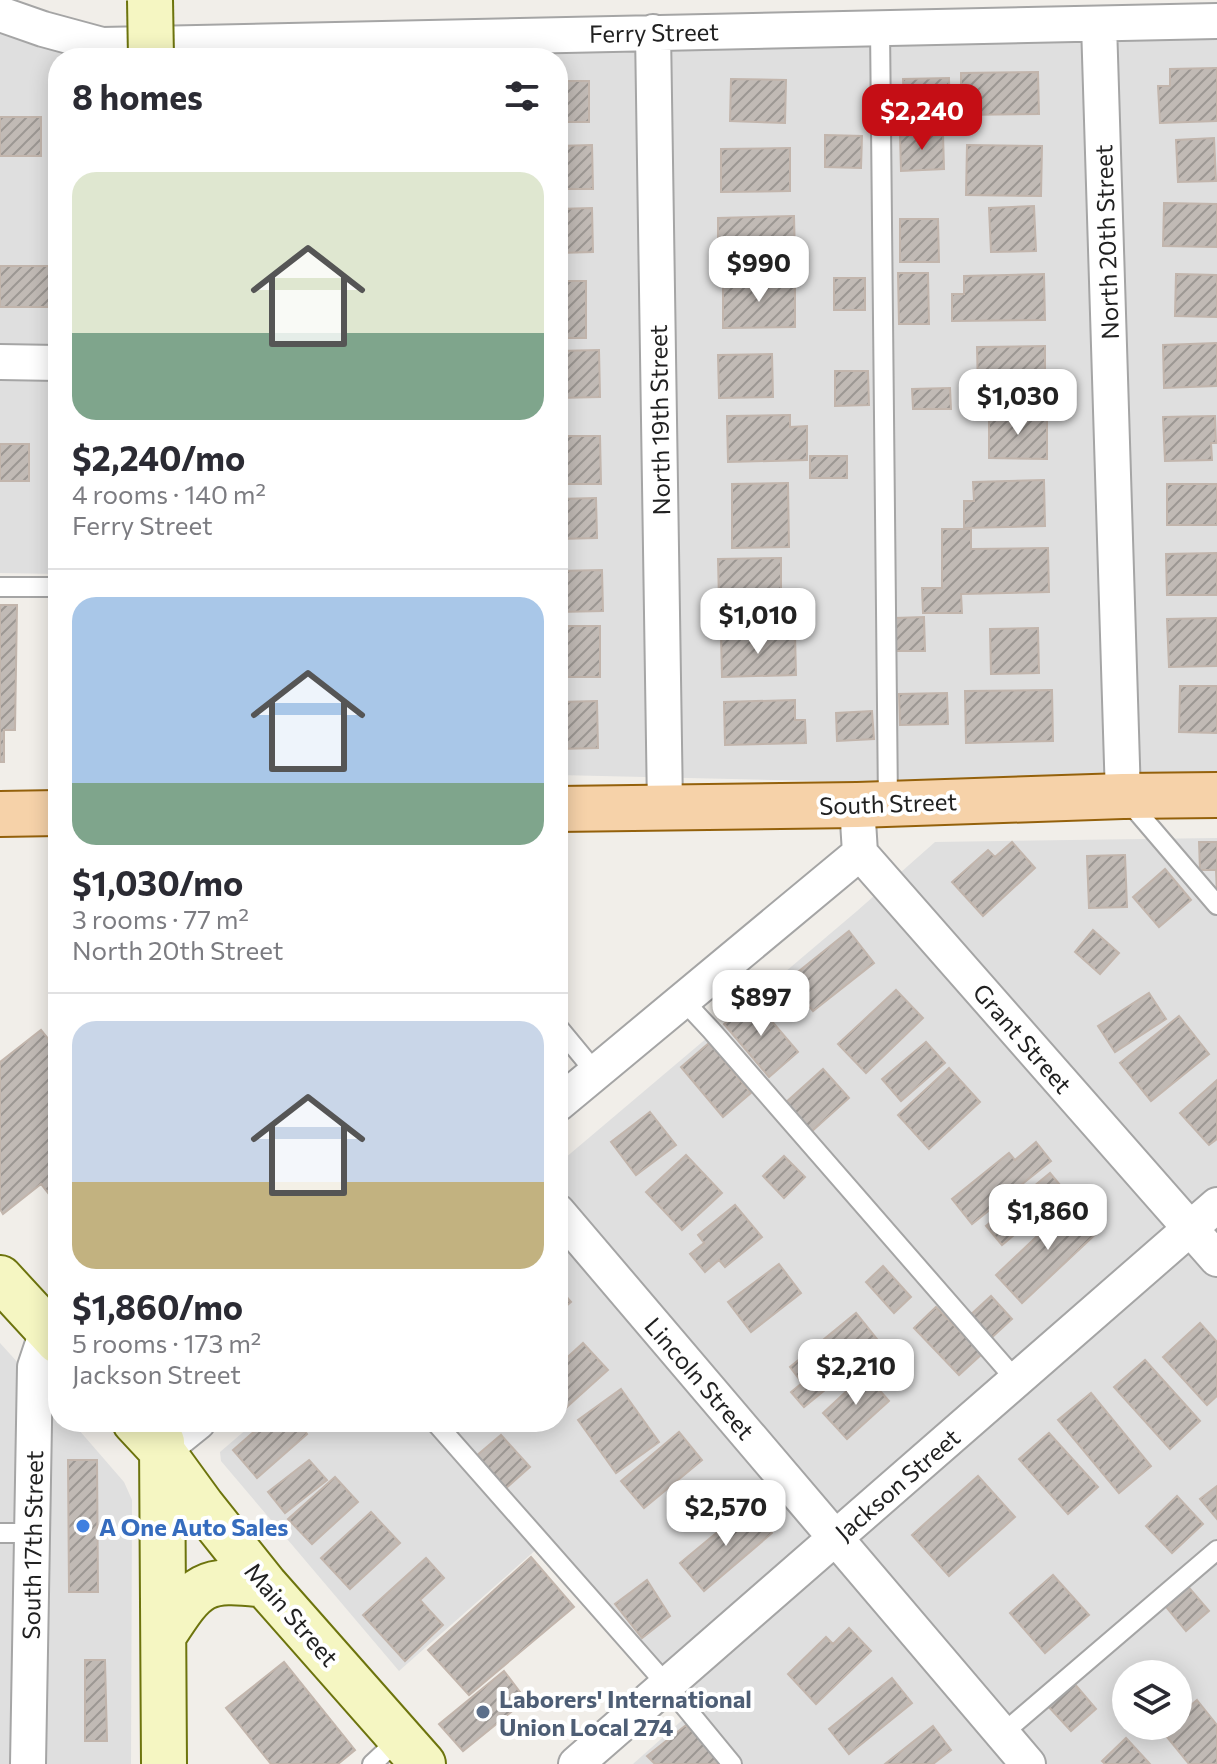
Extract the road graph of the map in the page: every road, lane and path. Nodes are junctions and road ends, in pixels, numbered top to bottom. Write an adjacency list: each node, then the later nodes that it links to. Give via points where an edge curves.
1 (150, 0): 7 (main road, bridge)
2 (0, 14): 6 (street, Ferry Street, via 102,45)
3 (1108, 16): 4 (street, Ferry Street); 5 (street, Ferry Street); 13 (street, North 20th Street)
4 (1217, 21)
5 (880, 28): 6 (street, Ferry Street); 14 (lane)
6 (653, 32): 15 (street, North 19th Street)
7 (151, 48)
8 (0, 362): 9 (street)
9 (48, 363)
10 (0, 587): 11 (lane)
11 (48, 587)
12 (1217, 795): 13 (main road, South Street)
13 (1123, 796): 14 (main road, South Street); 20 (lane)
14 (873, 804): 15 (main road, South Street); 19 (street)
15 (665, 807): 16 (main road, South Street)
16 (568, 809)
17 (48, 813): 18 (main road)
18 (0, 814)
19 (860, 853): 21 (street); 27 (street, Grant Street)
20 (1217, 905)
21 (683, 1000): 23 (street); 32 (lane)
22 (568, 1041): 23 (lane)
23 (596, 1073): 24 (street)
24 (568, 1096)
25 (1217, 1205): 27 (street, Jackson Street)
26 (568, 1224): 36 (street, Lincoln Street)
27 (1190, 1228): 28 (street, Grant Street); 32 (street, Jackson Street)
28 (1217, 1259)
29 (0, 1278): 30 (main road)
30 (48, 1330)
31 (48, 1344): 35 (street, South 17th Street, via 35,1367)
32 (1016, 1380): 36 (street, Jackson Street)
33 (153, 1432): 38 (main road, Main Street, via 202,1506); 39 (main road)
34 (444, 1432): 40 (lane)
35 (16, 1533): 43 (street, South 17th Street)
36 (836, 1538): 40 (street, Jackson Street); 41 (street, Lincoln Street)
37 (1217, 1550): 41 (lane)
38 (265, 1585): 39 (main road, via 221,1581 197,1591); 42 (main road, Main Street)
39 (164, 1635): 44 (main road)
40 (667, 1685): 45 (street, Jackson Street); 46 (lane)
41 (1002, 1734): 47 (street, Lincoln Street)
42 (398, 1755)
43 (28, 1764)
44 (164, 1764)
45 (576, 1764)
46 (732, 1764)
47 (1028, 1764)

